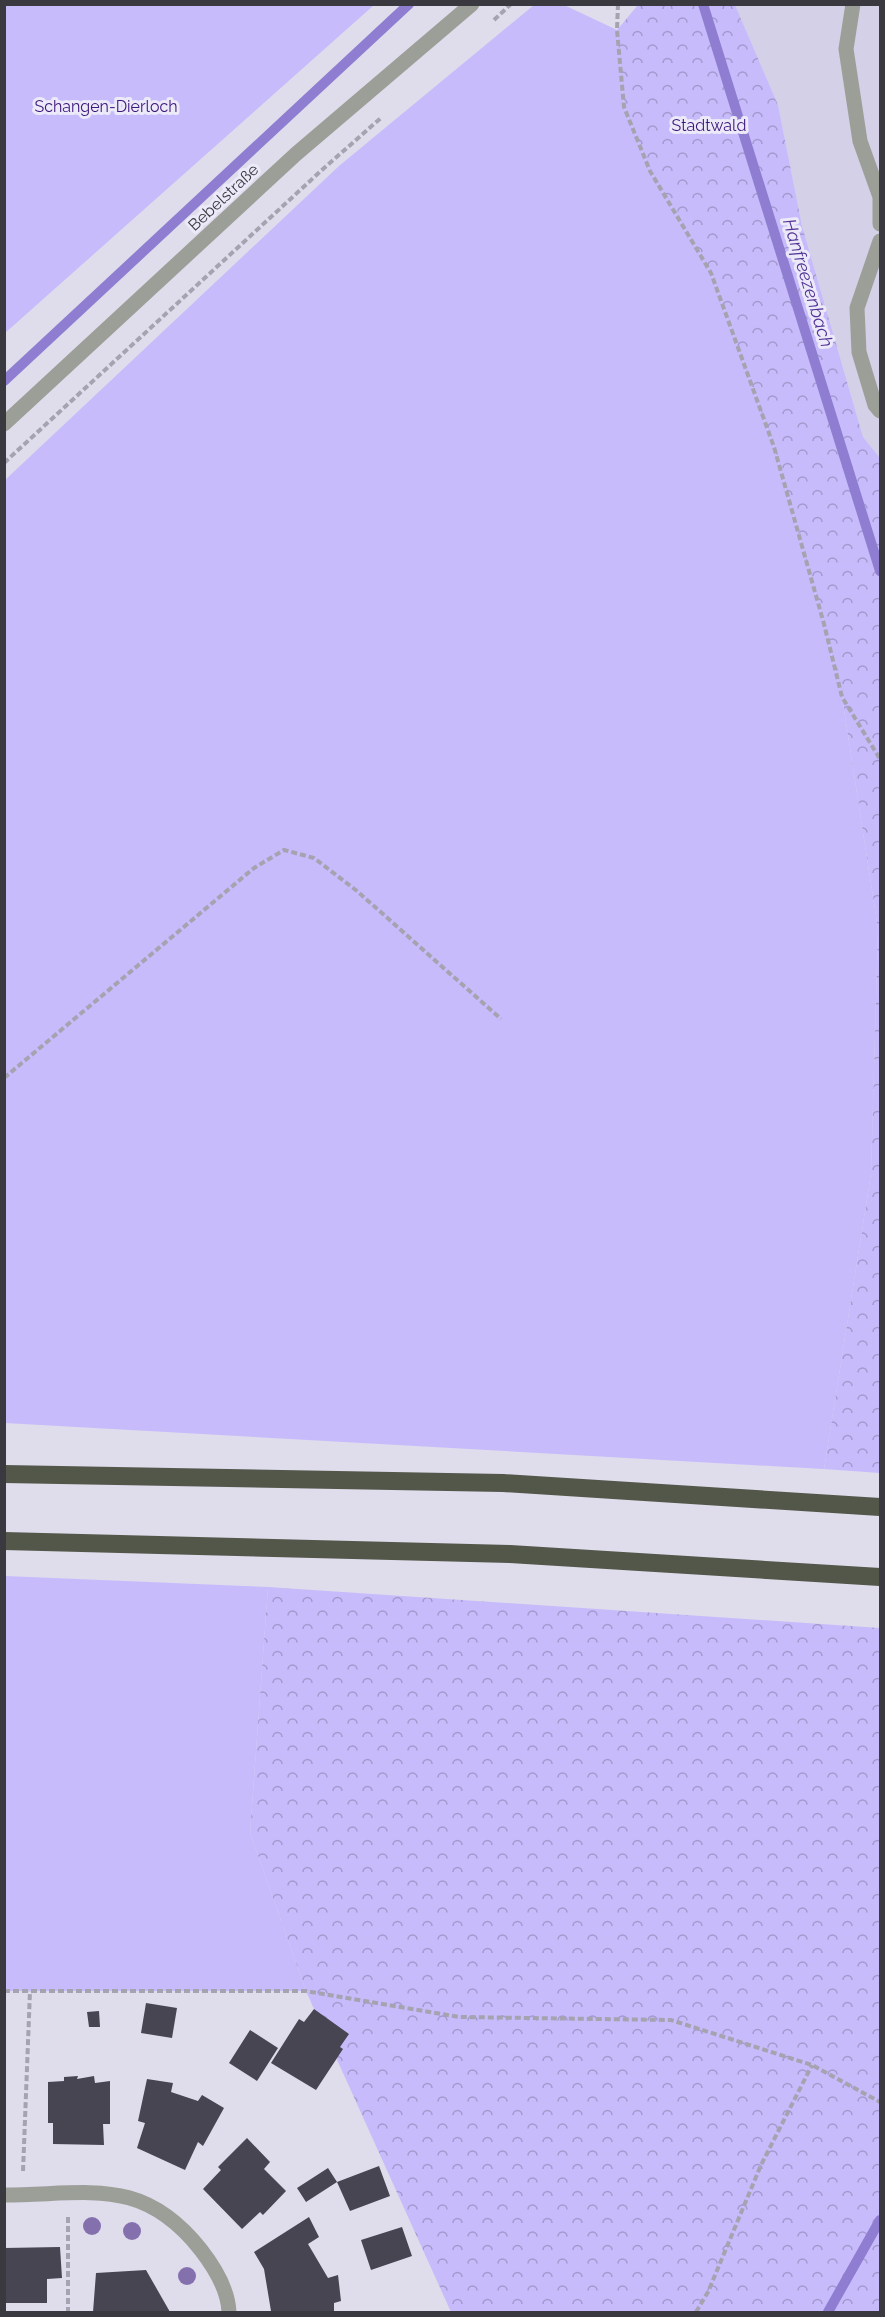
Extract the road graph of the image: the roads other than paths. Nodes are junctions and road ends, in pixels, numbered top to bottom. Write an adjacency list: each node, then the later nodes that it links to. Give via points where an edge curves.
1 (472, 4): 6 (street, Bebelstraße, via 296,154)
2 (853, 4): 3 (street, via 846,49 860,141 880,197)
3 (880, 224)
4 (880, 241): 5 (street, via 857,308 859,352)
5 (880, 411)
6 (4, 424)
7 (4, 1474): 8 (highway, via 503,1483)
8 (880, 1507)
9 (4, 1541): 10 (highway, via 510,1554)
10 (880, 1577)
11 (4, 2194): 12 (street, via 113,2193 133,2197 188,2233 214,2267)
12 (230, 2313)

